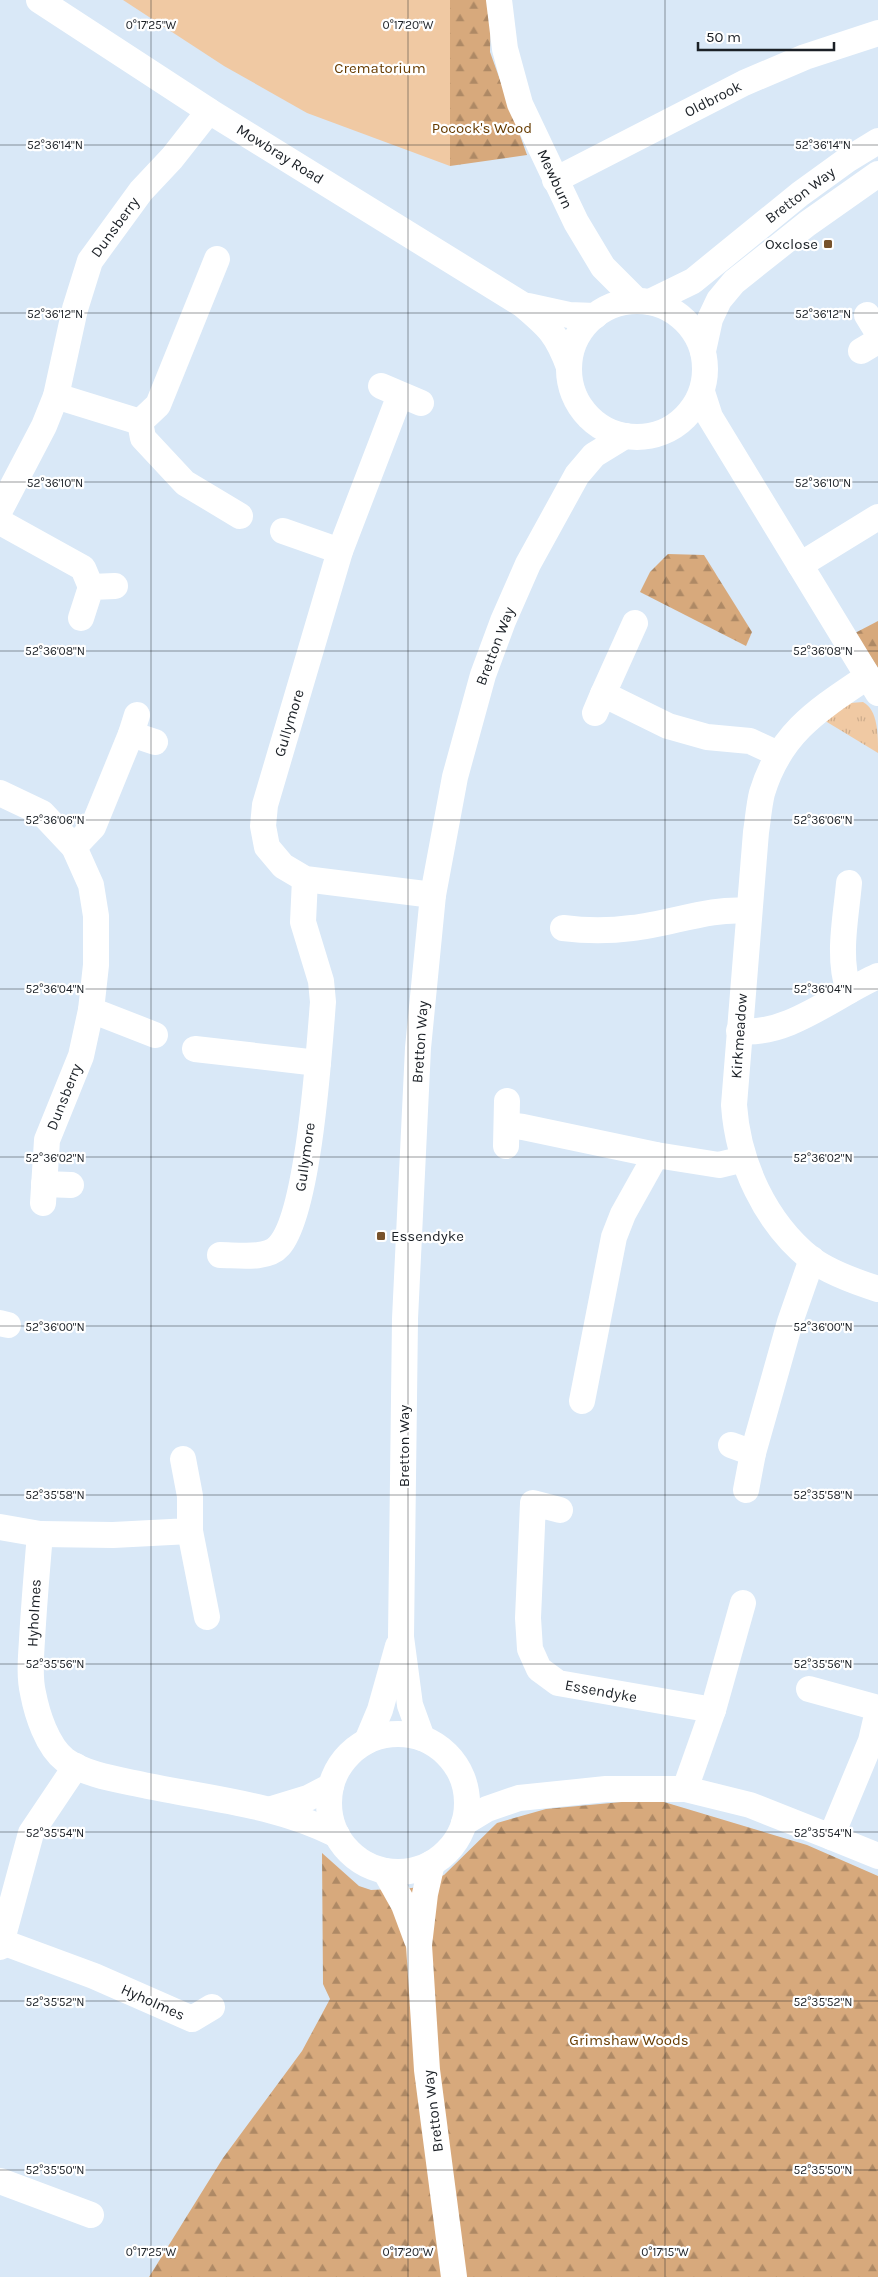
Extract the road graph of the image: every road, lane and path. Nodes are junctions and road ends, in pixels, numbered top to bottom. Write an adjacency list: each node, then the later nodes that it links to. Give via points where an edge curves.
1 (39, 0): 4 (street, Mowbray Road)
2 (498, 0): 7 (street, Mewburn, via 505,49 520,104)
3 (878, 33): 7 (street, Oldbrook, via 744,83)
4 (209, 111): 11 (street, Mowbray Road); 17 (street, Dunsberry, via 141,192 90,261 75,309)
5 (878, 141): 10 (street, Bretton Way, via 800,194 693,281)
6 (878, 174): 13 (street, Bretton Way, via 807,224 734,282 713,313)
7 (555, 180): 9 (street, Mewburn)
8 (217, 259): 19 (street, via 158,405)
9 (603, 267): 10 (street, Mewburn); 12 (street, Mewburn)
10 (644, 302): 12 (street, via 624,303); 13 (street, via 668,308 683,319 695,333)
11 (523, 305): 12 (street, Mowbray Road, via 561,314); 14 (street, Mowbray Road, via 550,328 560,342)
12 (600, 313): 14 (street, via 577,338)
13 (703, 351): 15 (street)
14 (569, 367): 18 (street)
15 (702, 392): 20 (street, via 691,411); 22 (street, via 708,412)
16 (401, 395): 29 (street, Gullymore)
17 (56, 396): 19 (street); 24 (street, Dunsberry)
18 (577, 401): 21 (street, via 589,418); 23 (street, Bretton Way, via 584,437)
19 (140, 422): 25 (street, via 143,438 185,483)
20 (674, 426): 21 (street, via 659,434); 22 (street, via 700,428)
21 (626, 436): 23 (street, Bretton Way, via 594,454)
22 (724, 438): 30 (street)
23 (577, 475): 40 (street, Bretton Way, via 528,564 482,674 455,777)
24 (0, 510)
25 (240, 516)
26 (878, 517): 30 (street)
27 (0, 522): 31 (street, via 83,568 103,587)
28 (282, 531): 29 (street)
29 (340, 550): 38 (street, Gullymore, via 265,804 263,826 267,847 282,866)
30 (800, 565): 33 (street)
31 (81, 618)
32 (635, 623): 35 (street, via 599,704 708,737 750,741)
33 (873, 685): 35 (street, Kirkmeadow, via 825,706 796,730)
34 (141, 730): 37 (street, via 93,827)
35 (778, 754): 41 (street, Kirkmeadow, via 762,794)
36 (0, 793): 37 (street, Dunsberry, via 42,813)
37 (74, 847): 45 (street, Dunsberry, via 91,885 96,916 96,965)
38 (306, 879): 40 (street, Gullymore); 49 (street, Gullymore, via 303,922 321,981 323,1002)
39 (849, 883): 44 (street, via 843,956 844,978)
40 (433, 895): 66 (street, Bretton Way, via 418,1048 405,1310)
41 (749, 911): 42 (street, via 720,912); 46 (street, Kirkmeadow)
42 (575, 936)
43 (878, 976): 44 (street)
44 (849, 991): 46 (street, via 778,1028 756,1033)
45 (91, 1010): 47 (street); 53 (street, Dunsberry, via 81,1056 47,1140 44,1194)
46 (739, 1032): 52 (street, Kirkmeadow, via 734,1105 736,1132)
47 (155, 1035)
48 (195, 1049): 49 (street, via 247,1045)
49 (318, 1063): 54 (street, Gullymore, via 303,1180 287,1256)
50 (507, 1124): 51 (street)
51 (656, 1155): 52 (street, via 720,1164); 57 (street, via 614,1237 578,1371)
52 (744, 1159): 55 (street, Kirkmeadow, via 764,1204)
53 (71, 1185)
54 (220, 1255)
55 (812, 1259): 56 (street, Kirkmeadow, via 857,1283); 59 (street, via 742,1449)
56 (878, 1288)
57 (582, 1401)
58 (183, 1459): 62 (street, via 190,1496)
59 (746, 1490)
60 (560, 1510): 69 (street, Essendyke, via 524,1501 530,1649 539,1668 558,1683)
61 (0, 1527): 63 (street)
62 (190, 1531): 63 (street); 65 (street)
63 (40, 1534): 72 (street, Hyholmes, via 31,1657 32,1691 53,1746 64,1759)
64 (743, 1603): 69 (street)
65 (208, 1617)
66 (401, 1637): 70 (street, Bretton Way, via 410,1705); 71 (street, Bretton Way)
67 (809, 1689): 68 (street)
68 (878, 1709): 80 (street, via 871,1740)
69 (713, 1710): 75 (street)
70 (422, 1738): 71 (street, via 394,1734); 73 (street, via 440,1748 454,1762)
71 (368, 1740): 74 (street, via 342,1762)
72 (76, 1766): 77 (street, Hyholmes, via 120,1780); 84 (street, Hyholmes, via 31,1834)
73 (463, 1779): 76 (street, via 490,1791); 78 (street, via 467,1801)
74 (331, 1786): 77 (street, Hyholmes); 79 (street, via 329,1803)
75 (685, 1788): 76 (street, via 606,1789); 80 (street, via 750,1805)
76 (519, 1798): 78 (street)
77 (272, 1810): 79 (street, Hyholmes, via 311,1822)
78 (464, 1823): 82 (street, via 457,1839)
79 (337, 1835): 83 (street, via 354,1856)
80 (831, 1836): 81 (street)
81 (878, 1856)
82 (432, 1863): 83 (street, via 401,1872); 85 (street, Bretton Way)
83 (385, 1870): 85 (street, Bretton Way, via 404,1905)
84 (1, 1944): 86 (street, Hyholmes, via 94,1976)
85 (418, 1945): 89 (street, Bretton Way, via 427,2070)
86 (197, 2021)
87 (0, 2180): 88 (street)
88 (78, 2203)
89 (454, 2277)

